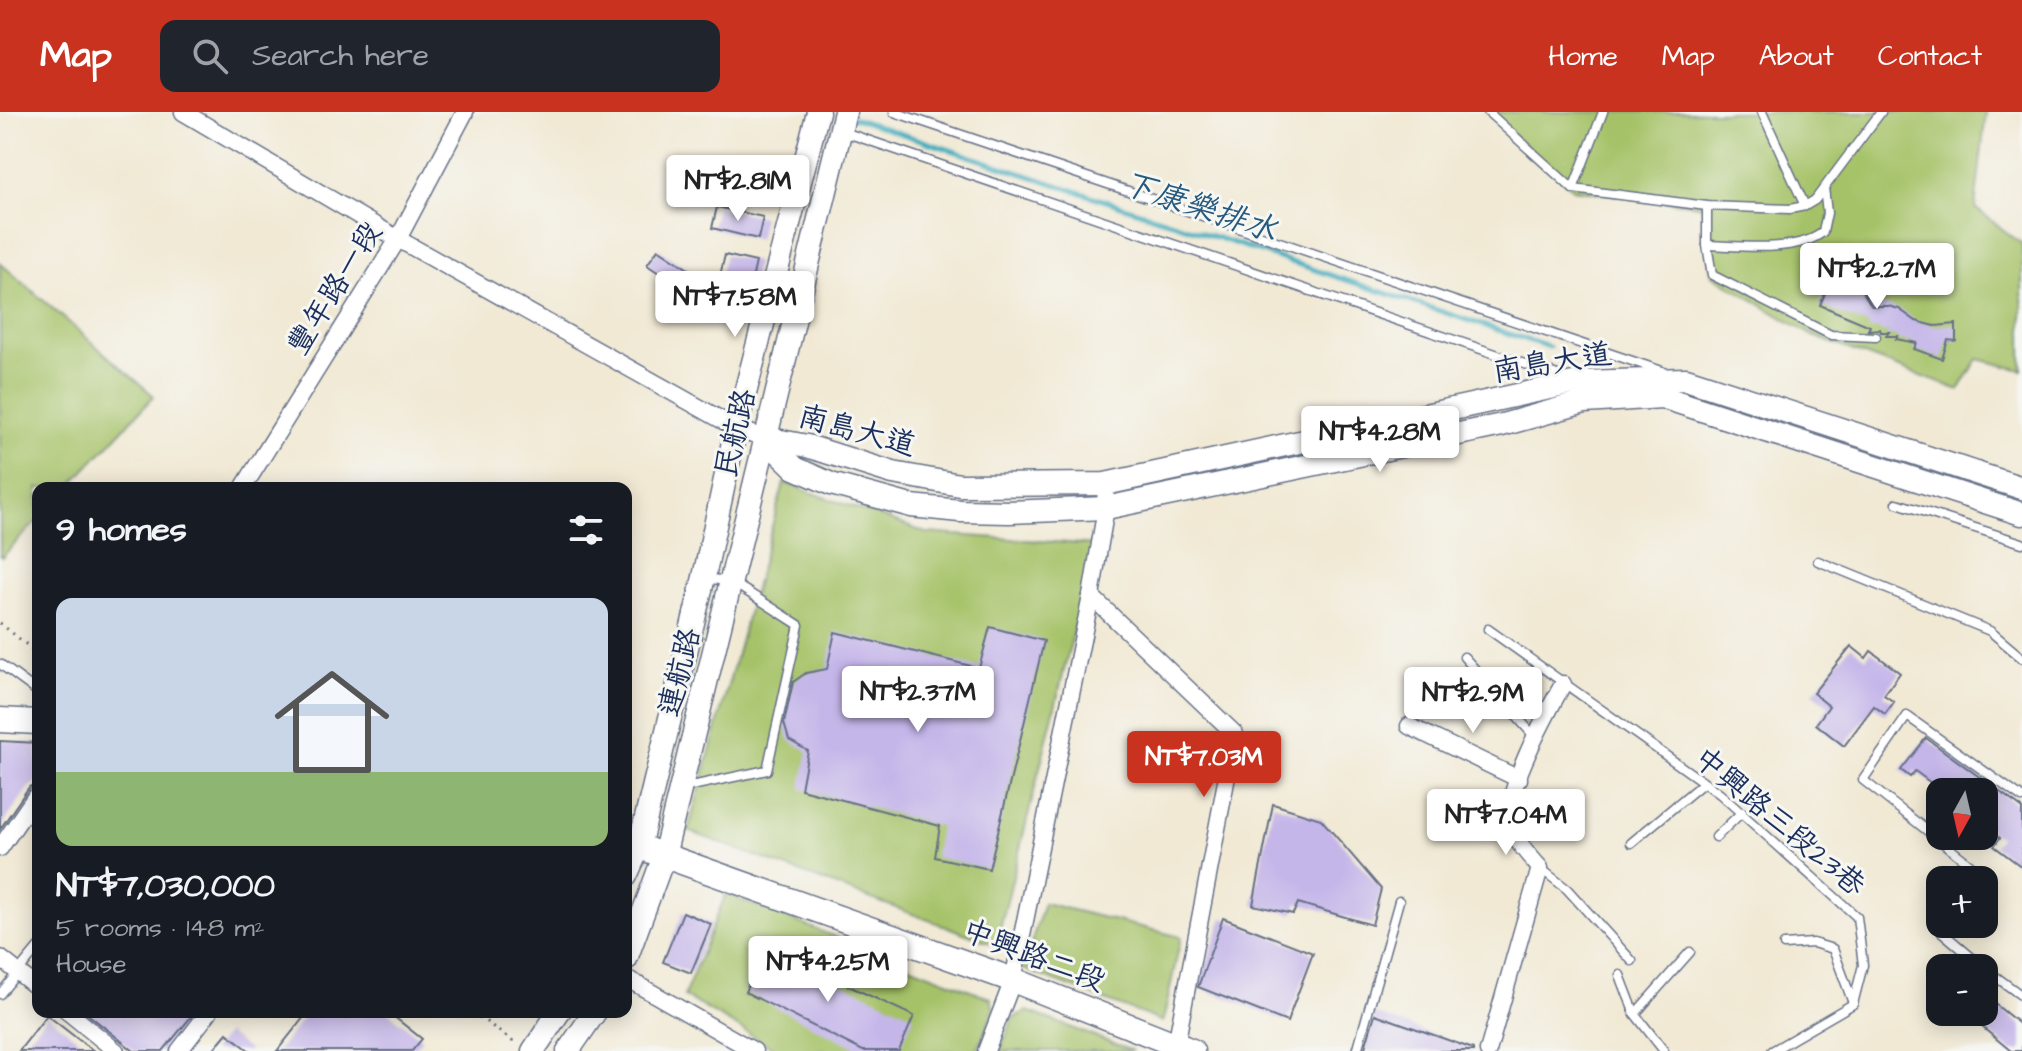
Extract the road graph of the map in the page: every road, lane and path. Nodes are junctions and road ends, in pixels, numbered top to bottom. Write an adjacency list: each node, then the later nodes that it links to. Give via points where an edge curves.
1 (183, 112): 14 (street)
2 (465, 112): 14 (street, 豐年路一段)
3 (818, 112): 19 (street, 民航路)
4 (894, 112): 17 (lane)
5 (1488, 112): 11 (lane)
6 (1603, 112): 11 (lane)
7 (1762, 112): 13 (lane)
8 (1881, 112): 10 (lane)
9 (842, 121): 18 (lane); 20 (street, 民航路)
10 (1824, 187): 13 (lane); 15 (lane, via 1827,213 1823,232 1814,240)
11 (1573, 189): 12 (lane)
12 (1707, 206): 13 (lane); 15 (lane)
13 (1805, 206)
14 (398, 239): 19 (street); 21 (street, 豐年路一段)
15 (1707, 245): 16 (lane, via 1712,275 1831,335)
16 (1876, 337)
17 (1686, 379): 18 (street, 南島大道); 23 (street, 南島大道)
18 (1578, 382): 22 (street, 南島大道)
19 (736, 428): 20 (street); 29 (street, 民航路)
20 (764, 438): 22 (street, 南島大道, via 960,485); 25 (street, 南島大道, via 795,468 911,506 1009,512); 30 (street, 民航路)
21 (247, 482)
22 (1105, 484): 25 (street)
23 (2022, 488)
24 (1897, 503): 27 (lane)
25 (1106, 508): 26 (street, 南島大道, via 1502,425 1585,402 1662,397); 31 (street)
26 (2022, 514)
27 (2022, 543)
28 (1818, 561): 36 (lane, via 1990,631)
29 (704, 577): 30 (lane); 52 (street, 連航路)
30 (732, 582): 46 (street, 連航路); 46 (lane, via 799,625 767,770)
31 (1091, 596): 69 (street); 81 (street, via 1235,734)
32 (0, 623): 34 (path)
33 (1488, 629): 38 (lane, 中興路三段23巷)
34 (32, 649)
35 (1464, 657): 43 (lane)
36 (2022, 658)
37 (0, 664): 39 (lane)
38 (1563, 684): 43 (street); 45 (lane, 中興路三段23巷)
39 (32, 688)
40 (0, 720): 41 (main road)
41 (32, 722)
42 (1409, 726): 44 (street)
43 (1534, 736): 44 (street)
44 (1519, 779): 56 (street, via 1509,805 1510,825)
45 (1703, 783): 49 (lane, 中興路三段23巷); 51 (lane)
46 (681, 788): 54 (street, 連航路)
47 (2022, 798): 55 (lane, via 1907,716 1863,780)
48 (32, 802): 53 (street)
49 (1742, 812): 50 (lane); 74 (lane, 中興路三段23巷, via 1857,917 1863,965)
50 (1716, 837)
51 (1631, 843)
52 (632, 844): 54 (main road, 中興路二段)
53 (0, 848)
54 (664, 856): 59 (street, 連航路); 69 (main road, 中興路二段)
55 (1972, 866)
56 (1540, 868): 65 (lane, via 1567,889); 90 (street)
57 (1399, 901): 89 (lane)
58 (1949, 938): 62 (lane)
59 (632, 943)
60 (1784, 945): 74 (lane, via 1813,943 1833,949)
61 (1690, 952): 75 (lane)
62 (1968, 954)
63 (32, 955): 66 (lane)
64 (0, 958): 66 (street)
65 (1632, 961)
66 (18, 971): 71 (street); 72 (lane)
67 (1620, 975): 75 (lane)
68 (1998, 978): 73 (lane)
69 (1013, 980): 81 (main road, 中興路二段); 88 (street)
70 (632, 981): 87 (street)
71 (32, 983)
72 (0, 994)
73 (2022, 996)
74 (1853, 1004): 92 (lane)
75 (1635, 1014): 91 (lane)
76 (75, 1018): 82 (street)
77 (204, 1018): 83 (street)
78 (481, 1018): 84 (path)
79 (555, 1018): 85 (street)
80 (591, 1018): 86 (street)
81 (1184, 1048)
82 (116, 1051)
83 (179, 1051)
84 (526, 1051)
85 (533, 1051)
86 (568, 1051)
87 (754, 1051)
88 (986, 1051)
89 (1357, 1051)
90 (1488, 1051)
91 (1664, 1051)
92 (1772, 1051)

